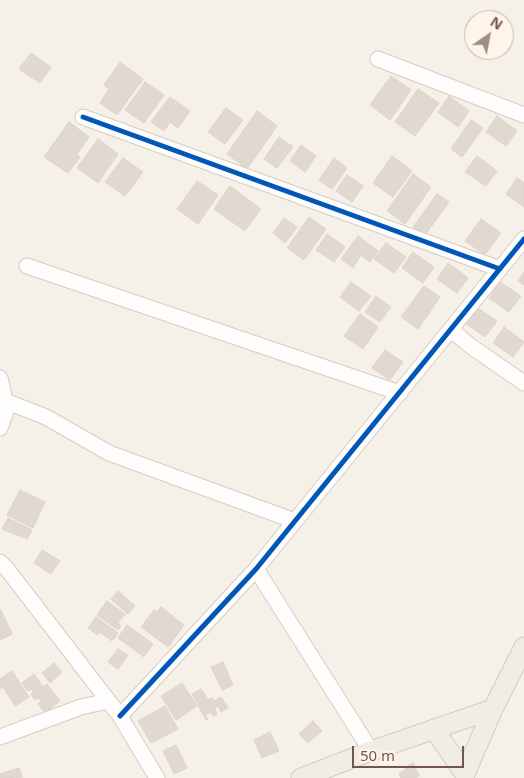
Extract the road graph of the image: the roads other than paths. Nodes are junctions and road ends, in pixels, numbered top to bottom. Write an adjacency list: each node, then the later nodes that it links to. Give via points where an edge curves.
1 (378, 59): 2 (street)
2 (524, 115)
3 (83, 117): 6 (street)
4 (524, 239): 6 (street)
5 (27, 266): 10 (street)
6 (500, 269): 7 (street)
7 (451, 330): 9 (street); 10 (street)
8 (0, 378): 11 (street)
9 (524, 383)
10 (400, 393): 13 (street)
11 (5, 401): 12 (street, via 7,409); 13 (street, via 46,417 109,453)
12 (0, 428)
13 (295, 521): 15 (street)
14 (0, 562): 17 (street)
15 (256, 569): 19 (street); 22 (street)
16 (524, 647): 18 (main road)
17 (108, 701): 19 (street); 21 (street, via 81,707)
18 (493, 709): 20 (main road); 23 (main road)
19 (120, 716): 24 (street)
20 (434, 730): 22 (main road); 23 (main road)
21 (0, 737)
22 (371, 751): 25 (main road)
23 (466, 776)
24 (157, 778)
25 (301, 778)

